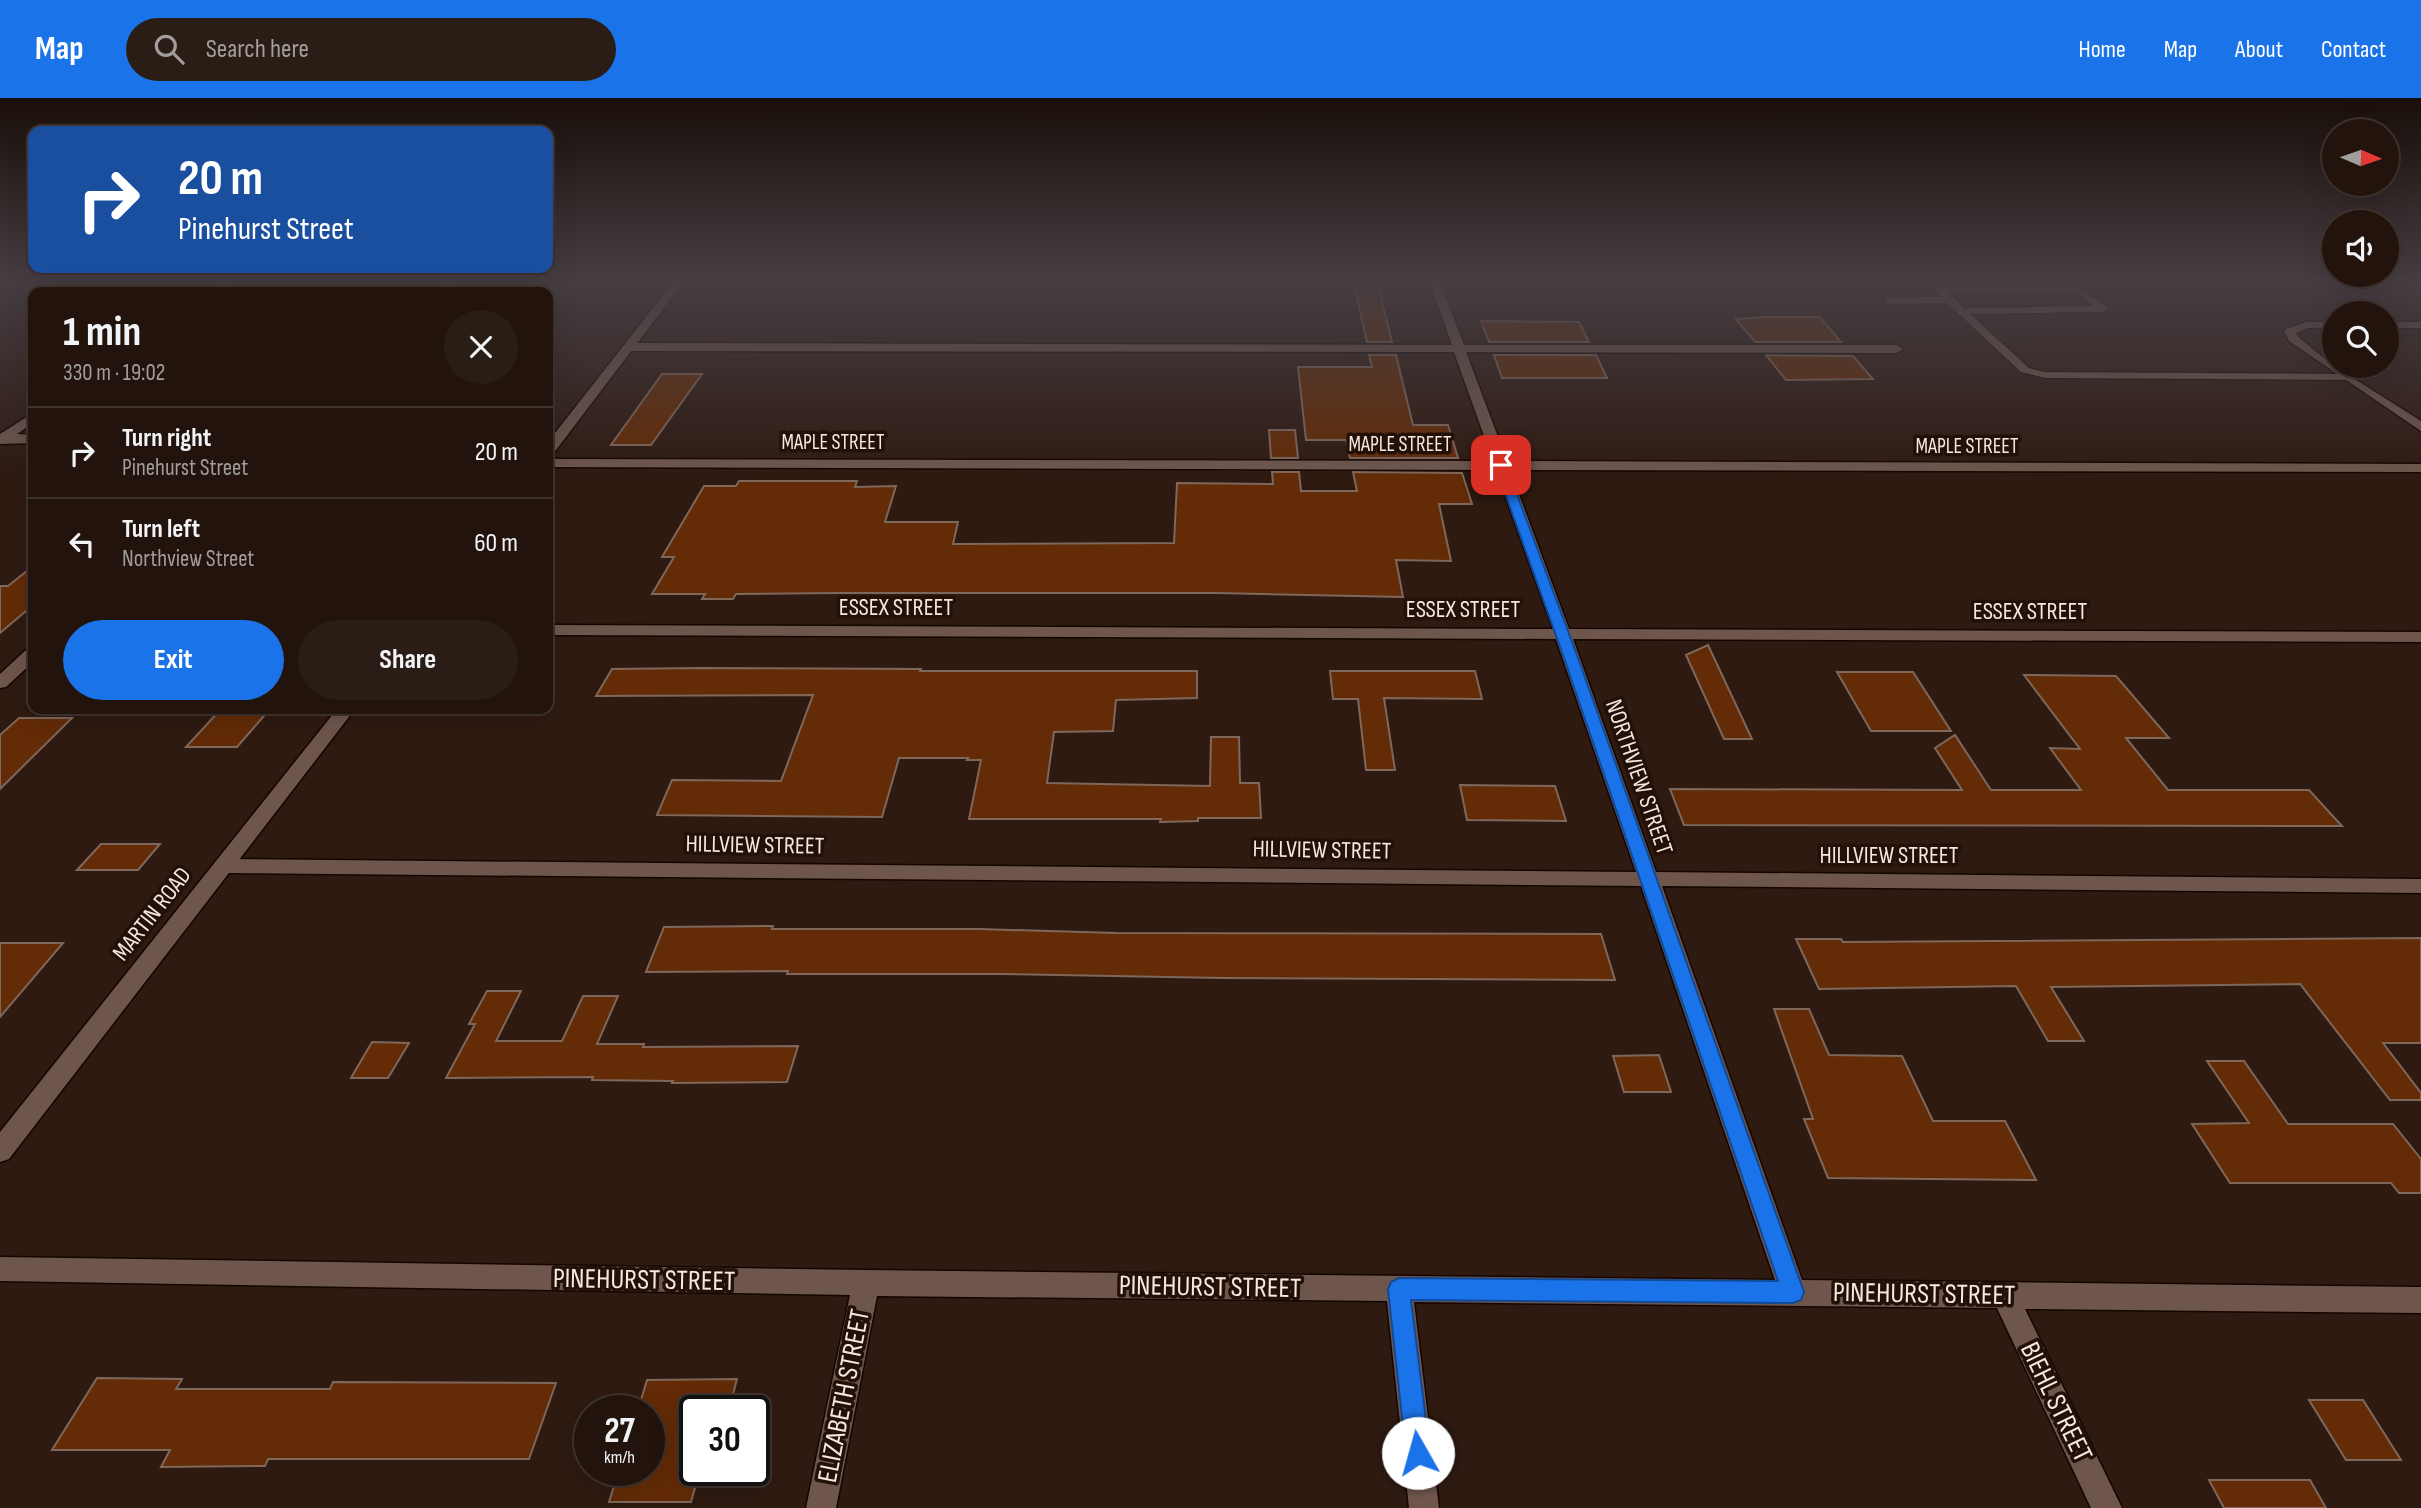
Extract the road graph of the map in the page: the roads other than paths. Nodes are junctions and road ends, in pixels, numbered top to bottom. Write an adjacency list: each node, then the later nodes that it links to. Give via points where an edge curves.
1 (1999, 346): 7 (lane, via 2025,370 2046,375)
2 (2300, 346): 6 (street)
3 (628, 347): 4 (street); 13 (street)
4 (1458, 348): 5 (street); 15 (street, NORTHVIEW STREET)
5 (1897, 349)
6 (2322, 361)
7 (2322, 377)
8 (2347, 378): 10 (street)
9 (28, 420): 11 (street)
10 (2421, 427)
11 (1, 439): 12 (street)
12 (28, 439)
13 (553, 441)
14 (553, 463): 15 (street, MAPLE STREET)
15 (1501, 465): 16 (street, MAPLE STREET); 18 (street, NORTHVIEW STREET)
16 (2421, 468)
17 (553, 630): 18 (street, ESSEX STREET)
18 (1563, 634): 19 (street, ESSEX STREET); 24 (street, NORTHVIEW STREET)
19 (2421, 637)
20 (28, 658): 21 (street)
21 (0, 683)
22 (342, 714): 23 (street, MARTIN ROAD)
23 (223, 866): 24 (street, HILLVIEW STREET); 26 (street, MARTIN ROAD)
24 (1649, 879): 25 (street, HILLVIEW STREET); 30 (street, NORTHVIEW STREET)
25 (2421, 886)
26 (0, 1151)
27 (0, 1269): 28 (street, PINEHURST STREET)
28 (866, 1283): 29 (street, PINEHURST STREET); 33 (street, ELIZABETH STREET)
29 (1399, 1289): 30 (street, PINEHURST STREET); 34 (street)
30 (1793, 1292): 31 (street, PINEHURST STREET)
31 (2005, 1296): 32 (street, PINEHURST STREET); 35 (street, BIEHL STREET)
32 (2421, 1300)
33 (821, 1508)
34 (1424, 1508)
35 (2107, 1508)

